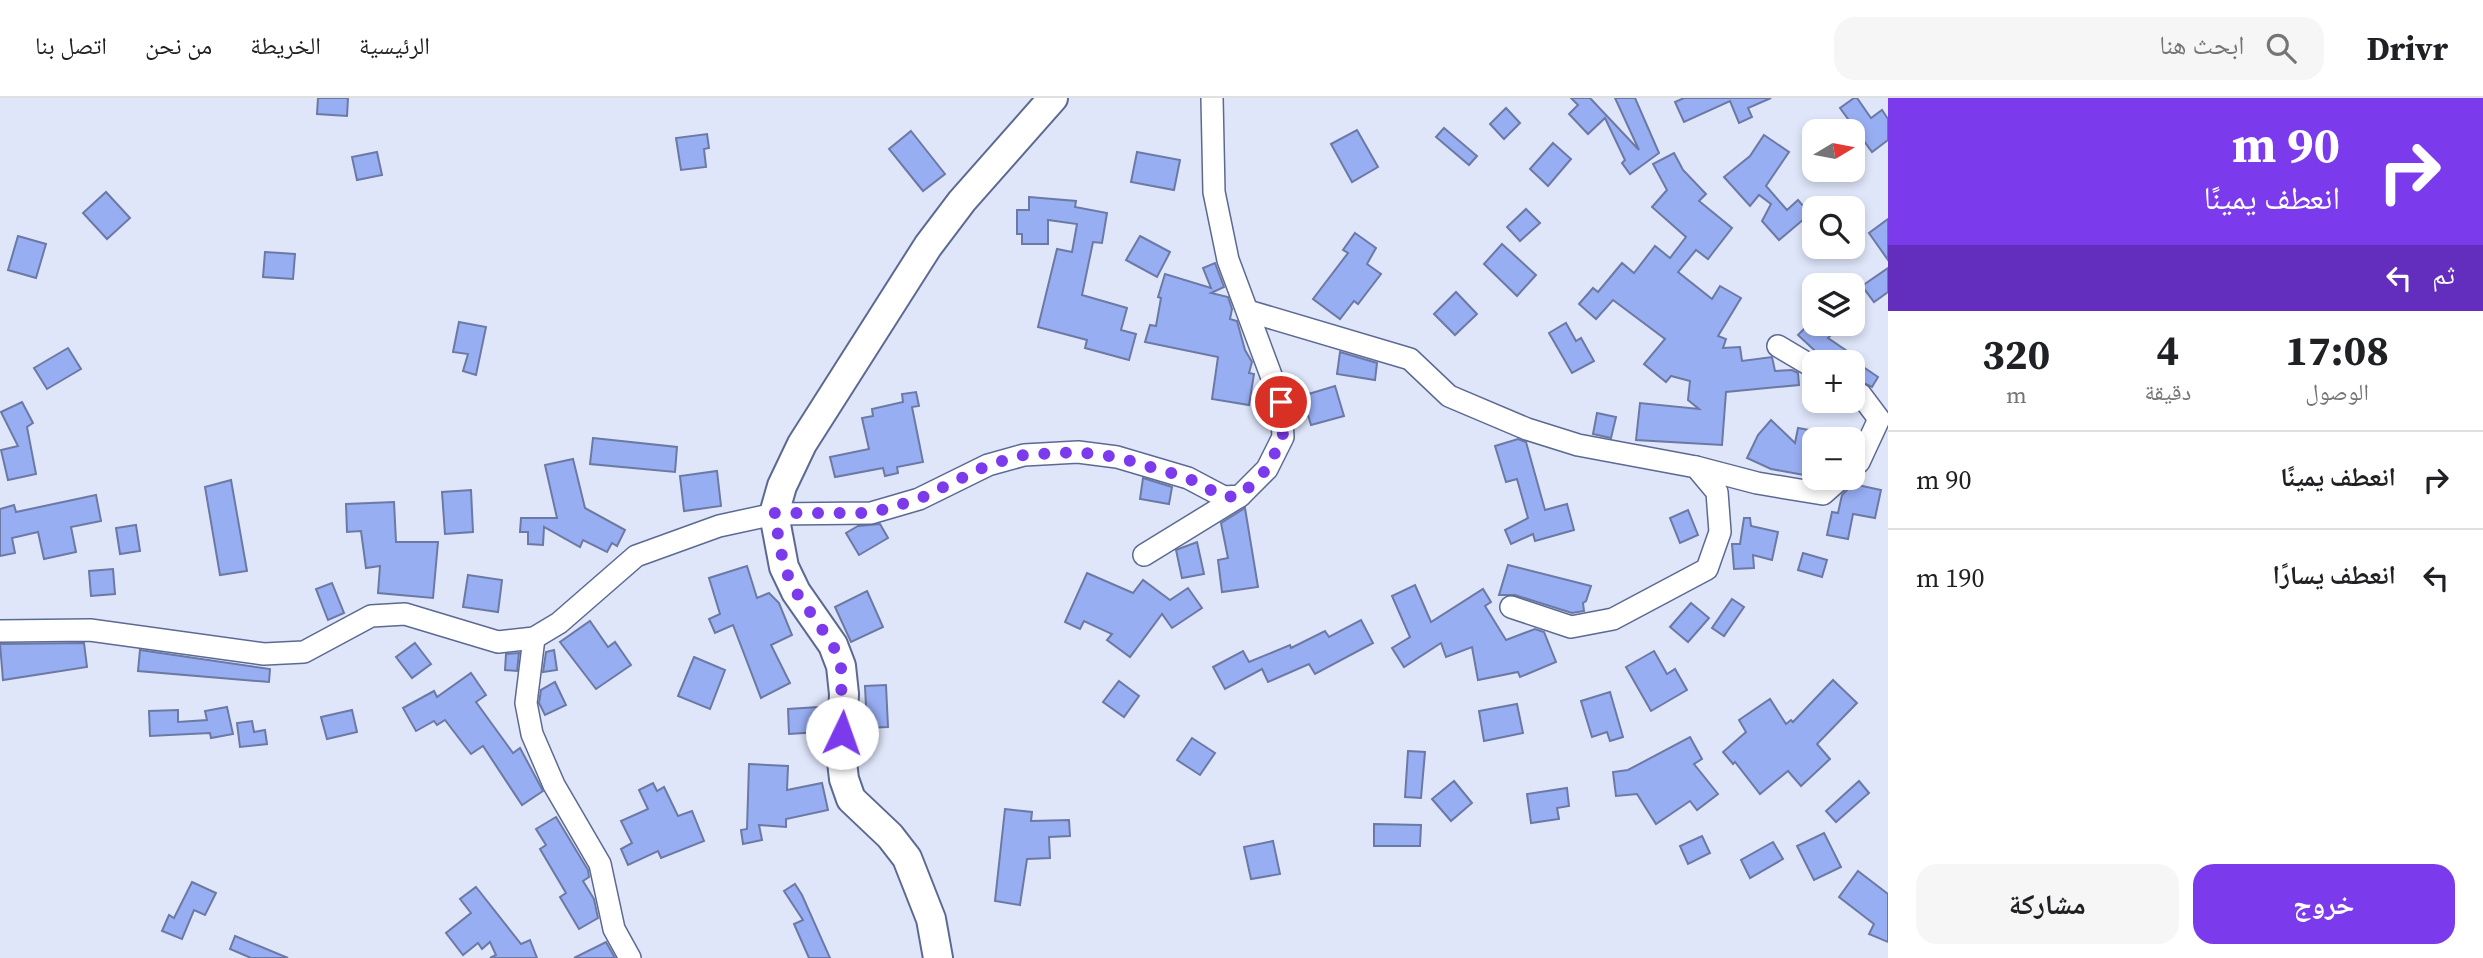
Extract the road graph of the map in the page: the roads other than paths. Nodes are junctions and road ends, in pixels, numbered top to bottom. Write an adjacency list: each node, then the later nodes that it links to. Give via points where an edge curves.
1 (1053, 98): 11 (main road, via 928,246 802,443)
2 (1212, 98): 3 (street, via 1214,192 1228,260)
3 (1248, 311): 8 (street, via 1410,359 1449,396 1527,429 1578,445); 10 (street, via 1281,402 1283,437 1267,469)
4 (1778, 346): 5 (street)
5 (1802, 360)
6 (1865, 401): 7 (street, via 1880,419)
7 (1865, 449)
8 (1696, 467): 9 (street, via 1757,483 1823,494); 13 (street, via 1717,492 1720,532 1707,569 1613,620 1571,627)
9 (1828, 490)
10 (1240, 496): 11 (street, via 1224,497 1188,478 1117,457 1077,452 1024,455 988,465 919,499 871,513); 12 (street)
11 (774, 513): 15 (street, via 719,526 636,556 559,623); 17 (main road, via 784,567 833,645 841,666 841,753 851,799 907,858 930,919)
12 (1144, 555)
13 (1511, 607)
14 (0, 631): 15 (street, via 90,630 264,654 304,652 371,616 405,614 498,642)
15 (534, 638): 16 (street, via 526,704 532,734 554,785 600,864 614,929)
16 (630, 958)
17 (938, 958)

